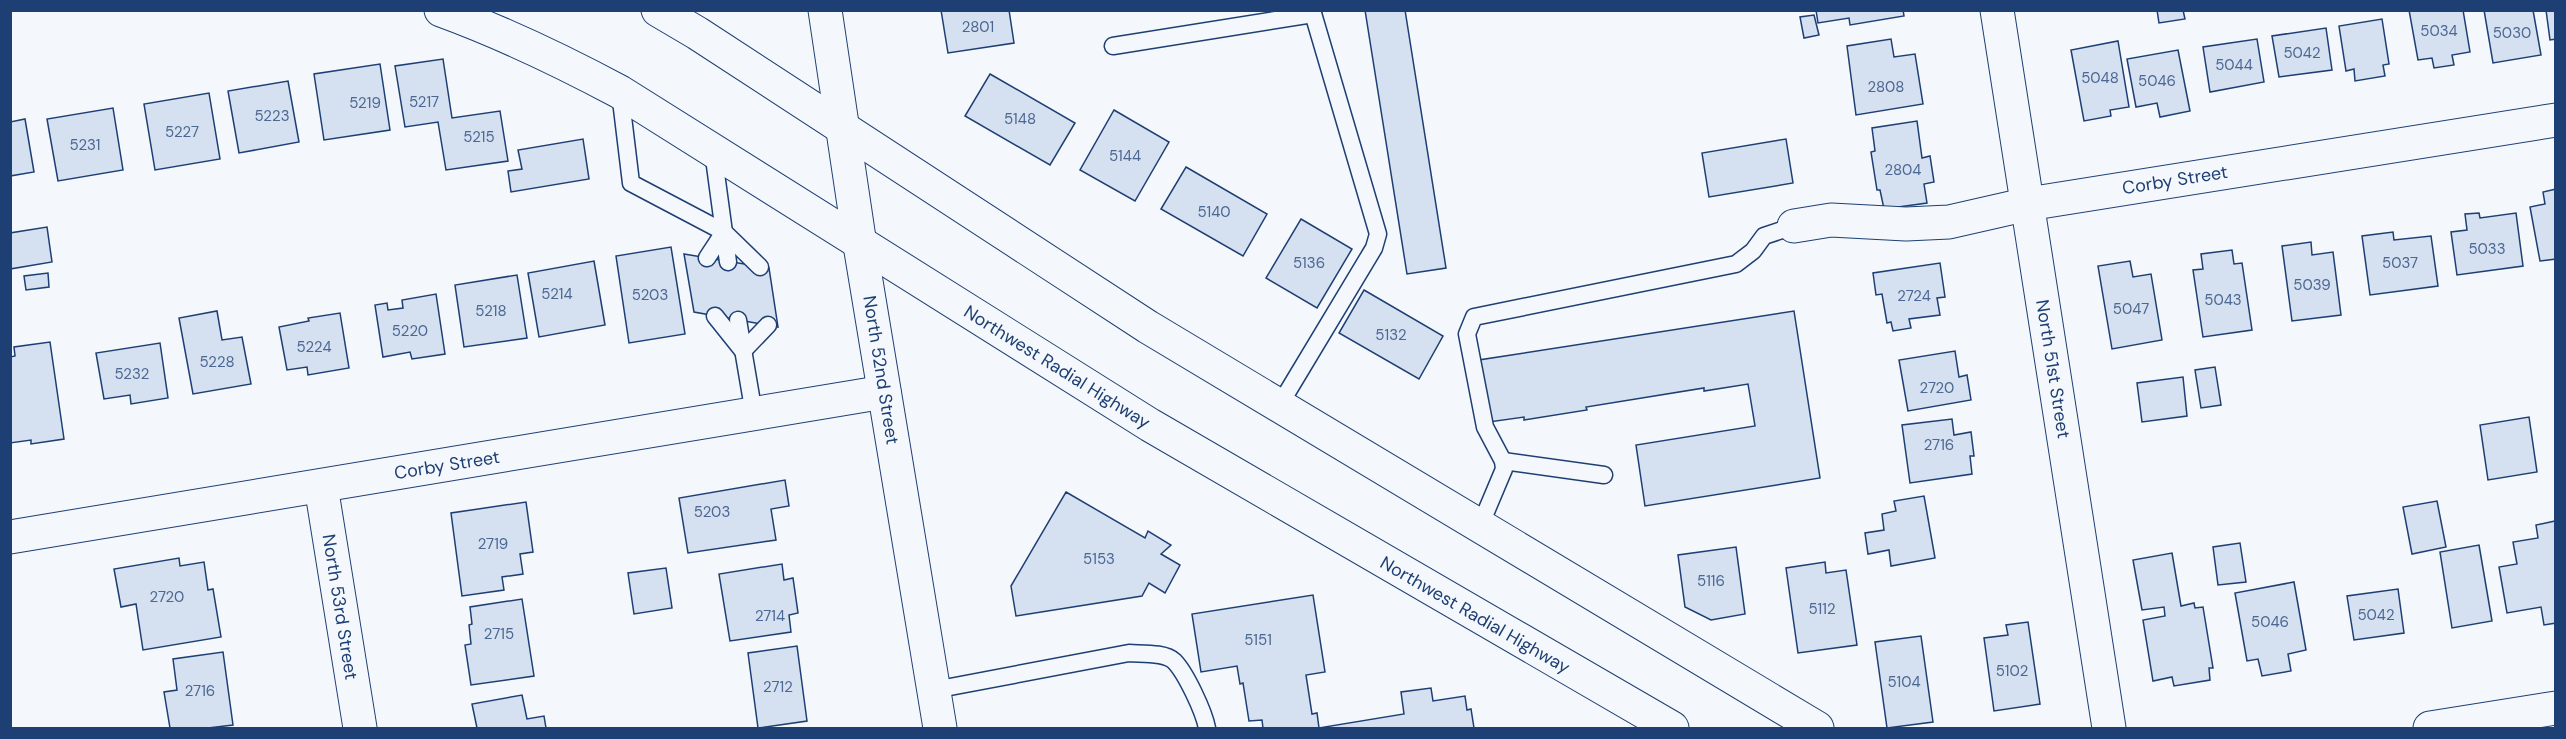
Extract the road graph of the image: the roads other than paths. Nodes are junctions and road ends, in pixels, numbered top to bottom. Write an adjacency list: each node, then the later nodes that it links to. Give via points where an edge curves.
1 (441, 10): 7 (street, Northwest Radial Highway, via 556,57)
2 (658, 10): 9 (street)
3 (825, 10): 9 (street, North 52nd Street)
4 (1997, 10): 11 (street, North 51st Street)
5 (1312, 12): 6 (lane); 23 (lane, via 1378,234 1374,248)
6 (1113, 46)
7 (620, 92): 10 (street, Northwest Radial Highway); 13 (lane, via 631,183)
8 (2556, 120): 11 (street, Corby Street)
9 (842, 128): 14 (street, North 52nd Street); 23 (street, via 1148,327)
10 (713, 151): 13 (lane); 14 (street, Northwest Radial Highway)
11 (2028, 204): 12 (street, Corby Street, via 1949,222 1831,220); 37 (street, North 51st Street)
12 (1794, 226): 25 (lane, via 1764,236 1736,264 1474,317 1467,334 1485,427)
13 (724, 232): 15 (lane); 16 (lane); 17 (lane)
14 (860, 245): 22 (street, North 52nd Street); 35 (street, Northwest Radial Highway, via 1150,425)
15 (707, 258)
16 (728, 262)
17 (760, 267)
18 (715, 316): 21 (lane)
19 (738, 320): 21 (lane)
20 (768, 325): 21 (lane)
21 (743, 351): 24 (lane)
22 (884, 392): 24 (street, Corby Street); 30 (street, North 52nd Street)
23 (1279, 406): 28 (street)
24 (754, 414): 27 (street, Corby Street)
25 (1503, 461): 26 (lane); 28 (lane, via 1504,469)
26 (1604, 474)
27 (321, 486): 29 (street, Corby Street); 32 (street, North 53rd Street)
28 (1480, 526): 36 (street)
29 (10, 537)
30 (934, 690): 33 (street, North 52nd Street); 34 (lane, via 1129,653 1145,655 1174,660 1188,682)
31 (2556, 708): 38 (street)
32 (360, 729)
33 (940, 729)
34 (1207, 729)
35 (1672, 729)
36 (1817, 729)
37 (2109, 729)
38 (2430, 729)

